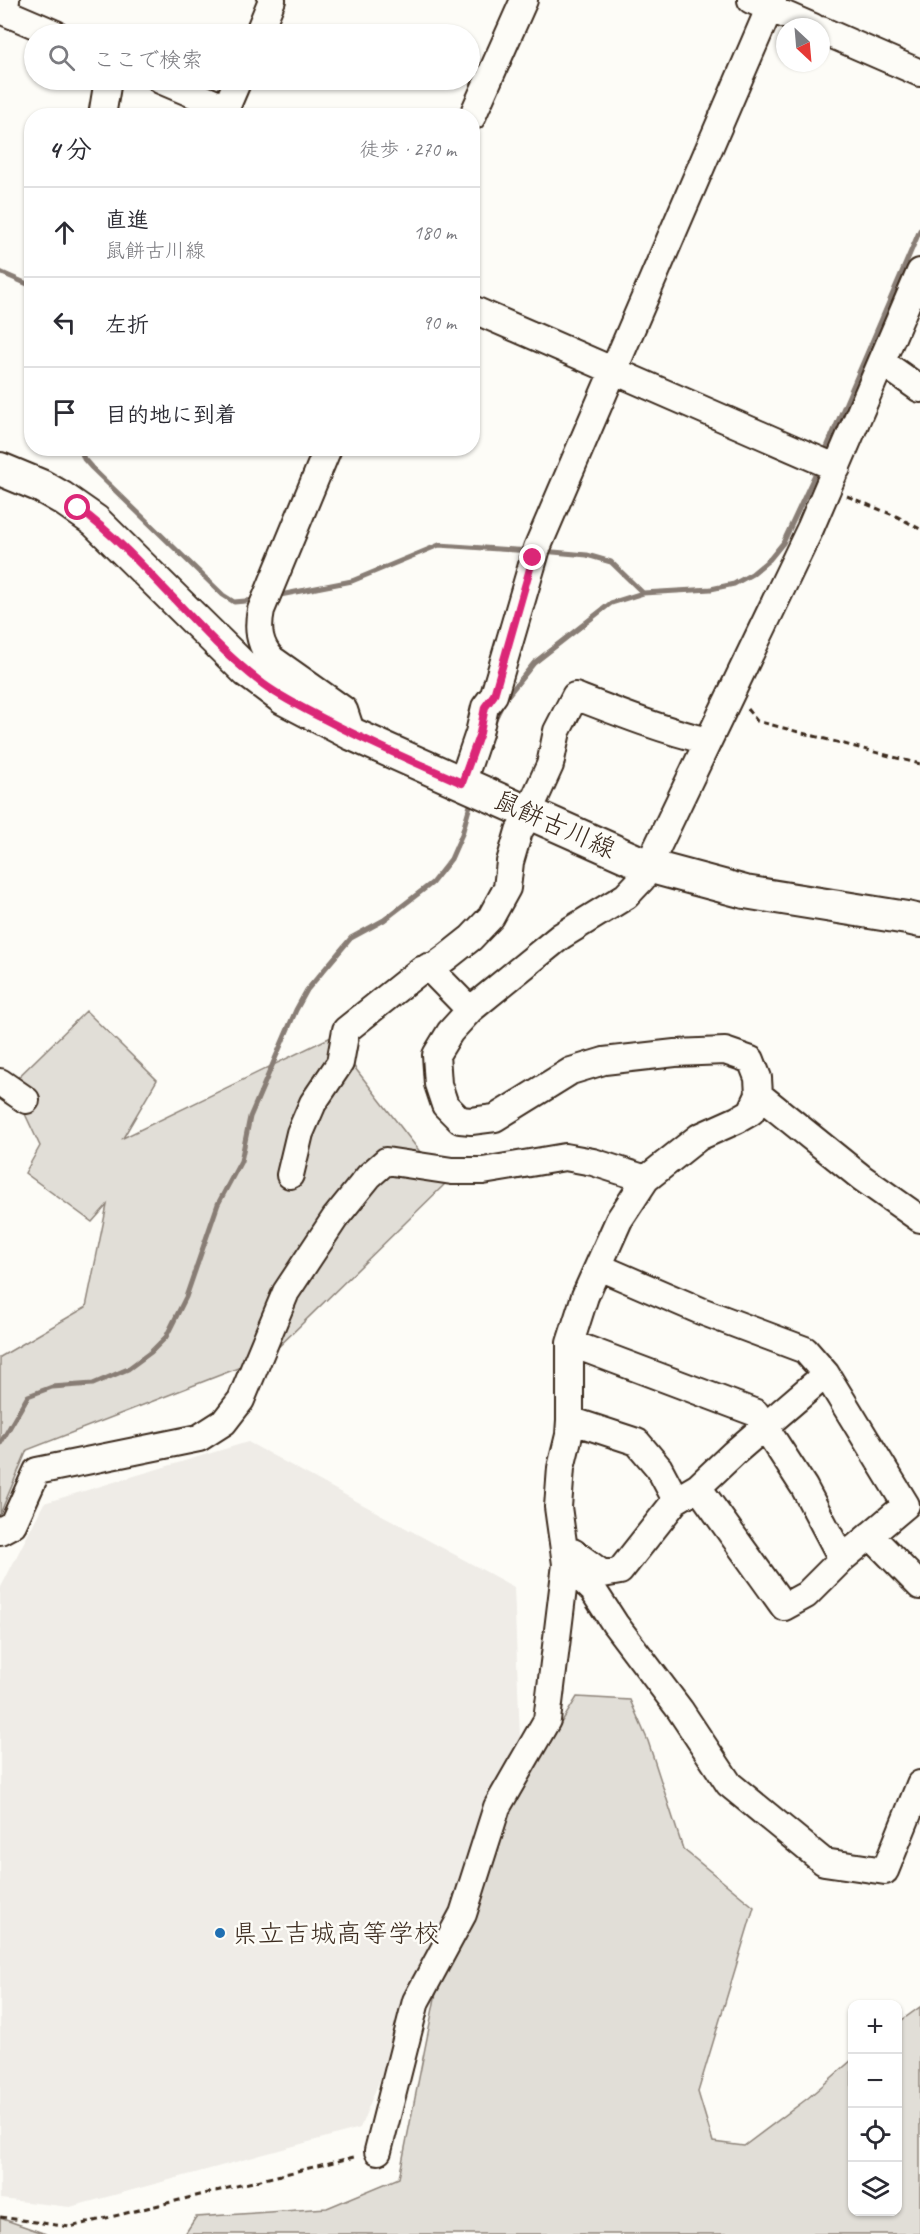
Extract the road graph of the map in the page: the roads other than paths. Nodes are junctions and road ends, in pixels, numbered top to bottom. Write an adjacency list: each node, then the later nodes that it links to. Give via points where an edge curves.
1 (3, 0): 5 (main road)
2 (272, 0): 8 (street)
3 (524, 0): 17 (street)
4 (764, 3): 6 (street); 21 (street)
5 (0, 8): 7 (street)
6 (795, 18)
7 (34, 24)
8 (262, 24)
9 (830, 34): 10 (street)
10 (920, 73)
11 (106, 90): 14 (street)
12 (181, 90): 15 (street)
13 (235, 90): 16 (street)
14 (103, 108)
15 (219, 108)
16 (228, 108)
17 (476, 108)
18 (920, 273): 20 (street)
19 (480, 312): 21 (street)
20 (882, 362): 22 (street); 25 (street)
21 (613, 370): 25 (street); 28 (street, via 535,553 494,695 485,707)
22 (920, 389)
23 (325, 456): 26 (street, via 261,610 259,635 267,653 284,669 344,710)
24 (0, 469): 26 (main road, 鼠餅古川線, via 55,494 95,520 247,671 284,698)
25 (827, 469): 27 (street, via 768,620)
26 (352, 734): 28 (main road, 鼠餅古川線)
27 (708, 741): 29 (street, via 644,723 575,696 557,731 550,765); 30 (street)
28 (470, 786): 29 (main road, 鼠餅古川線)
29 (527, 817): 30 (main road, 鼠餅古川線); 32 (street, via 510,862 507,888 491,917 455,951)
30 (648, 866): 31 (main road, 鼠餅古川線, via 744,892); 33 (street, via 626,896 561,936)
31 (920, 921)
32 (428, 967): 33 (street); 37 (street, via 346,1030 340,1063 313,1104 300,1133)
33 (470, 1010): 35 (street, via 436,1055 438,1084 445,1105 460,1120 495,1118 571,1071 604,1061 675,1053 724,1051 751,1060)
34 (0, 1082): 36 (street)
35 (759, 1095): 38 (street, via 751,1112 699,1137); 39 (street)
36 (26, 1100)
37 (290, 1175)
38 (646, 1179): 40 (street, via 619,1220); 47 (street, via 593,1162 565,1158 483,1171 452,1171 386,1161 335,1218 286,1292 241,1400 224,1422 199,1438 37,1471 13,1524)
39 (920, 1219)
40 (599, 1267): 41 (street); 42 (street, via 805,1350)
41 (570, 1343): 43 (street); 44 (street, via 756,1413)
42 (826, 1374): 44 (street); 48 (street, via 906,1505)
43 (570, 1420): 46 (street, via 637,1442 659,1468); 49 (street, via 558,1507)
44 (766, 1427): 45 (street); 50 (street)
45 (698, 1487): 46 (street); 50 (street, via 784,1607 806,1595)
46 (676, 1500): 49 (street, via 620,1571 603,1574)
47 (0, 1531)
48 (870, 1535): 50 (street); 51 (street)
49 (565, 1554): 52 (street, via 680,1710 729,1784 824,1863 885,1871); 53 (street, via 547,1720 497,1807 463,1914 416,2001)
50 (842, 1559)
51 (920, 1586)
52 (920, 1784)
53 (378, 2151)

